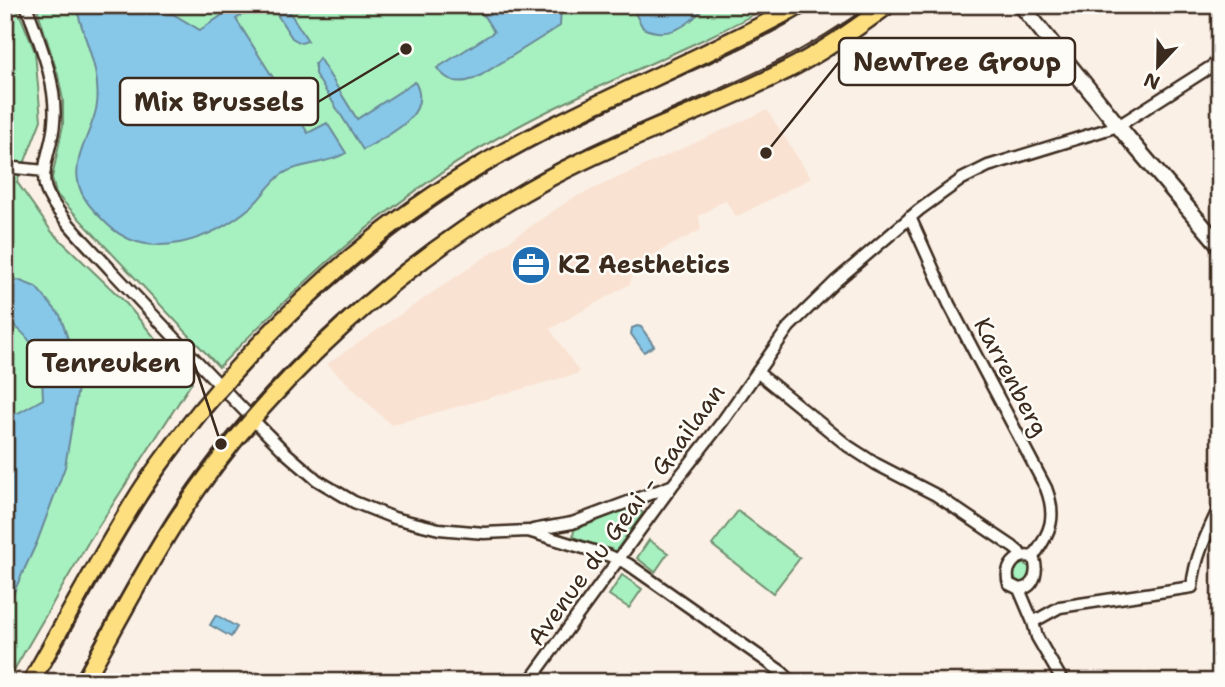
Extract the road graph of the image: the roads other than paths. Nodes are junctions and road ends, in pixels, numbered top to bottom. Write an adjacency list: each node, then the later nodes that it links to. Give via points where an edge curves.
1 (26, 5): 8 (street, via 52,90 55,120)
2 (800, 5): 12 (main road, via 558,123 465,175 347,261)
3 (888, 5): 13 (main road, via 785,71 577,163 452,239 377,295)
4 (1021, 5): 6 (street)
5 (1220, 61): 6 (street, Avenue du Geai - Gaailaan)
6 (1118, 125): 9 (street, Avenue du Geai - Gaailaan, via 988,166 945,189); 10 (street)
7 (5, 167): 8 (street)
8 (45, 171): 12 (street, via 45,186 63,215)
9 (910, 217): 11 (street, Avenue du Geai - Gaailaan, via 789,327); 18 (street, Karrenberg, via 949,304 1053,506 1044,542)
10 (1220, 246)
11 (757, 372): 14 (street, Avenue du Geai - Gaailaan); 17 (street, via 848,446 936,495)
12 (221, 386): 13 (street); 23 (main road, via 139,493)
13 (253, 419): 16 (street, via 317,480 354,502 439,529); 24 (main road, via 177,520)
14 (672, 486): 16 (street, via 572,523); 19 (street, Avenue du Geai - Gaailaan)
15 (1220, 506): 21 (street, via 1201,544 1192,587 1060,607)
16 (528, 531): 19 (street)
17 (1021, 557): 18 (street); 20 (street, via 1007,574 1009,584)
18 (1033, 557): 20 (street, via 1034,577 1030,585)
19 (618, 560): 22 (street); 25 (street, Avenue du Geai - Gaailaan)
20 (1018, 589): 21 (street)
21 (1033, 622): 27 (street)
22 (779, 677): 26 (street)
23 (31, 682)
24 (84, 682)
25 (529, 682)
26 (792, 682)
27 (1063, 682)

